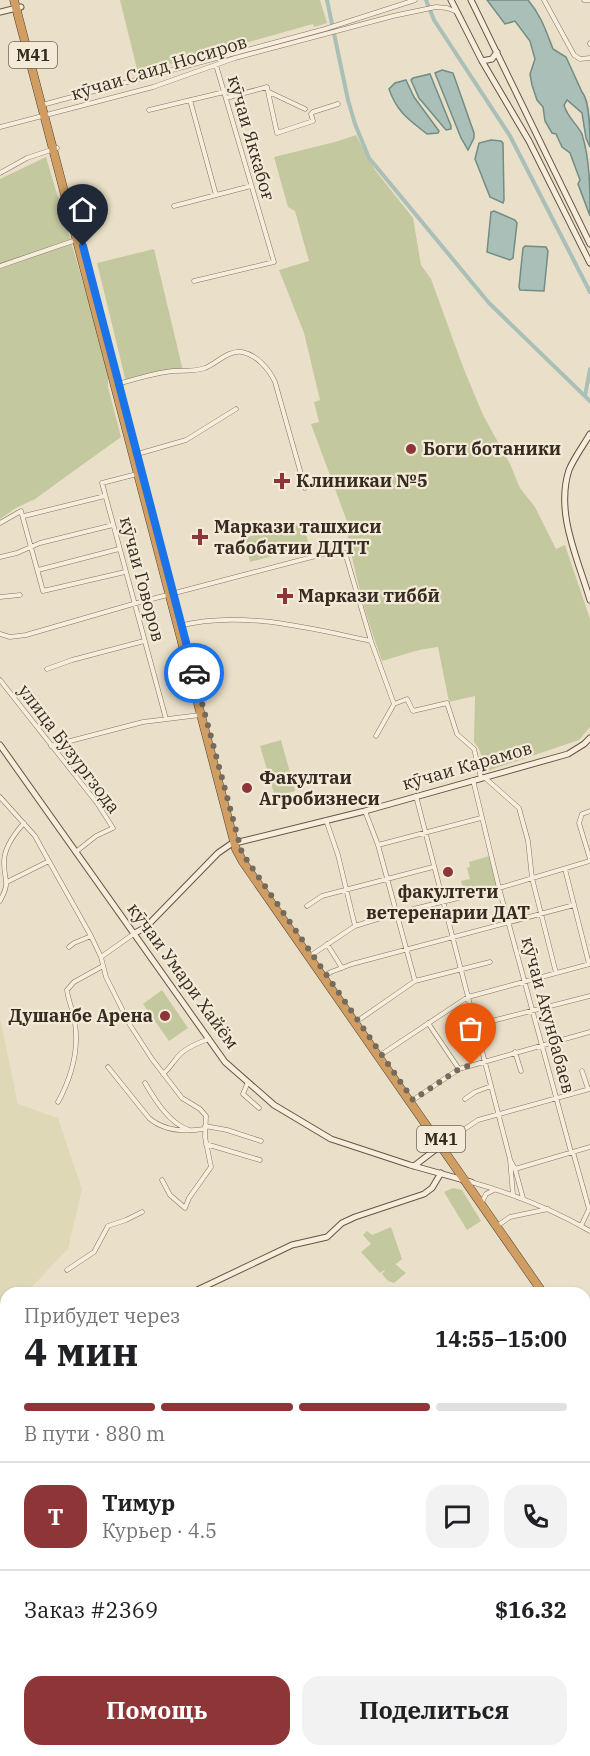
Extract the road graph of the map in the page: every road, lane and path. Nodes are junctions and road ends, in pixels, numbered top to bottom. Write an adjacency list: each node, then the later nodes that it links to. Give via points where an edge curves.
1 (415, 0): 8 (street, кӯчаи Саид Носиров)
2 (452, 0): 10 (main road)
3 (471, 0): 14 (main road)
4 (544, 0): 15 (street, via 574,56)
5 (584, 0): 6 (street)
6 (590, 0)
7 (17, 4): 9 (main road); 27 (highway)
8 (390, 9): 11 (street); 12 (street, кӯчаи Саид Носиров)
9 (0, 12)
10 (458, 13): 11 (street, via 439,6); 16 (main road)
11 (393, 16): 12 (street)
12 (326, 31): 13 (street, кӯчаи Саид Носиров)
13 (251, 51): 17 (street, кӯчаи Саид Носиров); 18 (street, кӯчаи Саид Носиров)
14 (497, 52): 16 (main road, via 492,59); 39 (main road)
15 (590, 58)
16 (482, 61): 40 (main road, via 529,141)
17 (216, 64): 20 (street, кӯчаи Саид Носиров); 22 (street, кӯчаи Яккабоғ)
18 (171, 71): 19 (street, кӯчаи Саид Носиров); 20 (street)
19 (161, 74): 21 (street); 27 (street, кӯчаи Саид Носиров)
20 (174, 80): 21 (street, кӯчаи Саид Носиров)
21 (164, 84): 30 (street, кӯчаи Саид Носиров)
22 (224, 92): 24 (street, кӯчаи Яккабоғ); 25 (street)
23 (269, 92): 24 (street, via 267,87); 26 (street, via 277,133 313,121 310,114); 28 (street)
24 (226, 98): 34 (street, кӯчаи Яккабоғ)
25 (190, 100): 29 (street); 35 (street)
26 (338, 104)
27 (44, 105): 30 (highway)
28 (305, 109)
29 (149, 110)
30 (46, 115): 31 (street, кӯчаи Саид Носиров); 32 (highway)
31 (0, 127)
32 (55, 149): 33 (street); 37 (highway)
33 (0, 173)
34 (251, 186): 35 (street); 43 (street, кӯчаи Яккабоғ, via 274,262)
35 (216, 195): 36 (street)
36 (174, 206)
37 (71, 208): 38 (highway); 42 (highway)
38 (77, 240): 41 (street); 42 (highway)
39 (590, 244)
40 (590, 263)
41 (0, 266)
42 (86, 266): 44 (highway)
43 (194, 281)
44 (116, 384): 47 (highway); 49 (street, via 173,371 194,371 236,352 251,356 269,369 275,382)
45 (236, 409): 47 (street, via 186,440)
46 (590, 434): 65 (main road, via 570,467 564,498 567,526)
47 (135, 455): 48 (highway); 54 (highway, M41)
48 (137, 474): 50 (street, кӯчаи Говоров, via 102,483); 54 (highway)
49 (305, 488)
50 (105, 496): 51 (street); 53 (street, кӯчаи Говоров)
51 (24, 516): 52 (street, via 21,511); 55 (street)
52 (0, 523)
53 (113, 525): 55 (street); 57 (street, кӯчаи Говоров)
54 (154, 528): 62 (highway, M41)
55 (31, 546): 59 (street); 60 (street)
56 (350, 547): 58 (street)
57 (119, 549): 60 (street); 61 (street, кӯчаи Говоров)
58 (344, 549): 62 (street); 70 (street)
59 (0, 557)
60 (38, 570): 61 (street, via 43,591)
61 (125, 572): 66 (street, кӯчаи Говоров)
62 (171, 594): 66 (street); 67 (highway, M41)
63 (20, 595): 64 (street)
64 (0, 597)
65 (590, 600)
66 (133, 604): 68 (street, via 26,635); 69 (street, кӯчаи Говоров)
67 (179, 626): 70 (street, via 239,619); 74 (highway); 76 (highway, M41)
68 (0, 634)
69 (144, 640): 71 (street); 75 (street, кӯчаи Говоров)
70 (371, 641): 73 (street)
71 (47, 669)
72 (0, 680): 80 (street, улица Бузургзода)
73 (394, 704): 77 (street); 81 (street, via 408,699 413,711 447,703 457,734 475,751)
74 (200, 715): 75 (street); 76 (highway)
75 (166, 719): 80 (street)
76 (205, 723): 91 (highway, M41)
77 (376, 736)
78 (590, 738): 81 (main road, кӯчаи Карамов, via 568,754)
79 (0, 745): 93 (main road, кӯчаи Умари Хайём)
80 (51, 746): 93 (street, улица Бузургзода, via 113,828)
81 (482, 777): 82 (main road, кӯчаи Карамов); 98 (street, via 519,808)
82 (473, 780): 83 (main road, кӯчаи Карамов); 87 (street, кӯчаи Акунбабаев)
83 (415, 796): 85 (main road, кӯчаи Карамов); 90 (street)
84 (0, 797): 89 (street)
85 (365, 811): 88 (main road, кӯчаи Карамов); 92 (street)
86 (590, 811): 94 (street, via 582,814 579,823)
87 (481, 818): 90 (street); 101 (street, кӯчаи Акунбабаев)
88 (326, 820): 91 (main road, кӯчаи Карамов); 102 (street)
89 (24, 823): 95 (street); 100 (street, via 4,858)
90 (425, 833): 92 (street); 96 (street)
91 (236, 843): 111 (main road, кӯчаи Карамов, via 218,853 146,927); 117 (highway, M41)
92 (378, 845): 99 (street)
93 (76, 851): 111 (main road, кӯчаи Умари Хайём)
94 (590, 860): 97 (street)
95 (49, 861): 100 (street); 112 (street)
96 (434, 867): 99 (street); 104 (street)
97 (565, 869): 98 (street); 105 (street)
98 (532, 878): 101 (street); 108 (street)
99 (388, 879): 102 (street); 107 (street)
100 (7, 882): 103 (street)
101 (499, 888): 104 (street); 109 (street, кӯчаи Акунбабаев)
102 (346, 890): 106 (street, via 322,896); 110 (street)
103 (0, 901)
104 (443, 902): 107 (street); 113 (street)
105 (574, 905): 108 (street); 120 (street)
106 (307, 906)
107 (397, 913): 110 (street); 116 (street)
108 (542, 914): 109 (street); 124 (street)
109 (509, 923): 113 (street); 127 (street, кӯчаи Акунбабаев)
110 (355, 926): 114 (street)
111 (135, 933): 118 (street); 135 (main road, кӯчаи Умари Хайём)
112 (91, 936): 115 (street); 118 (street)
113 (452, 939): 116 (street); 123 (street)
114 (327, 944): 117 (street); 122 (street)
115 (69, 947)
116 (406, 950): 122 (street); 126 (street)
117 (311, 955): 125 (highway, M41)
118 (101, 957): 121 (street)
119 (490, 962): 123 (street)
120 (589, 964): 124 (street)
121 (104, 966): 145 (street, via 130,1025); 153 (street, via 67,990 75,1024 75,1055)
122 (342, 968): 125 (street)
123 (460, 968): 126 (street); 129 (street)
124 (556, 973): 127 (street)
125 (325, 976): 131 (highway, M41)
126 (415, 981): 131 (street)
127 (524, 981): 129 (street); 130 (street, кӯчаи Акунбабаев)
128 (590, 996): 130 (street)
129 (468, 997): 132 (street); 133 (street)
130 (534, 1011): 133 (street); 136 (street, кӯчаи Акунбабаев)
131 (357, 1021): 138 (highway, M41)
132 (428, 1023): 138 (street); 141 (street)
133 (476, 1025): 139 (street)
134 (590, 1032): 136 (street)
135 (209, 1039): 145 (street, via 182,1052); 146 (main road, кӯчаи Умари Хайём, via 225,1062)
136 (542, 1044): 137 (street); 150 (street, кӯчаи Акунбабаев)
137 (515, 1052): 139 (street); 143 (street)
138 (381, 1055): 142 (highway, M41)
139 (484, 1061): 141 (street); 148 (street)
140 (108, 1067): 157 (street, via 153,1121 180,1131)
141 (459, 1069): 152 (street)
142 (392, 1071): 152 (highway, M41); 160 (highway)
143 (521, 1071)
144 (582, 1071): 149 (street)
145 (163, 1074): 156 (street, via 182,1098 203,1112)
146 (248, 1082): 154 (street, via 243,1094); 165 (main road, кӯчаи Умари Хайём, via 274,1105 331,1139)
147 (145, 1083): 157 (street, via 168,1114)
148 (490, 1086): 151 (street); 155 (street)
149 (589, 1089): 150 (street)
150 (557, 1098): 155 (street); 162 (street, кӯчаи Акунбабаев)
151 (465, 1099)
152 (413, 1100): 160 (highway, M41)
153 (58, 1102)
154 (259, 1108)
155 (498, 1114): 160 (street, via 478,1120); 163 (street)
156 (204, 1127): 157 (street); 158 (street); 159 (street)
157 (193, 1131)
158 (261, 1141)
159 (206, 1144): 164 (street); 168 (street, via 211,1167 185,1208 170,1195)
160 (442, 1144): 165 (main road); 169 (highway)
161 (590, 1147): 162 (street)
162 (572, 1152): 166 (street); 177 (street, кӯчаи Акунбабаев, via 589,1209)
163 (510, 1159): 166 (street); 171 (street)
164 (260, 1160)
165 (414, 1166): 167 (main road, кӯчаи Умари Хайём)
166 (515, 1169): 172 (street)
167 (441, 1173): 169 (main road, кӯчаи Умари Хайём); 180 (main road, via 424,1194 355,1216 327,1237 292,1245)
168 (162, 1180)
169 (468, 1182): 170 (street); 173 (highway); 176 (highway)
170 (494, 1190): 171 (street); 173 (street)
171 (513, 1195): 172 (street)
172 (523, 1197): 174 (street)
173 (483, 1200): 176 (highway)
174 (549, 1209): 176 (street, via 510,1217); 177 (street)
175 (142, 1212): 179 (street, via 108,1226 94,1252)
176 (498, 1226): 181 (highway)
177 (580, 1226): 178 (street)
178 (590, 1231)
179 (67, 1270)
180 (204, 1287)
181 (539, 1287)

